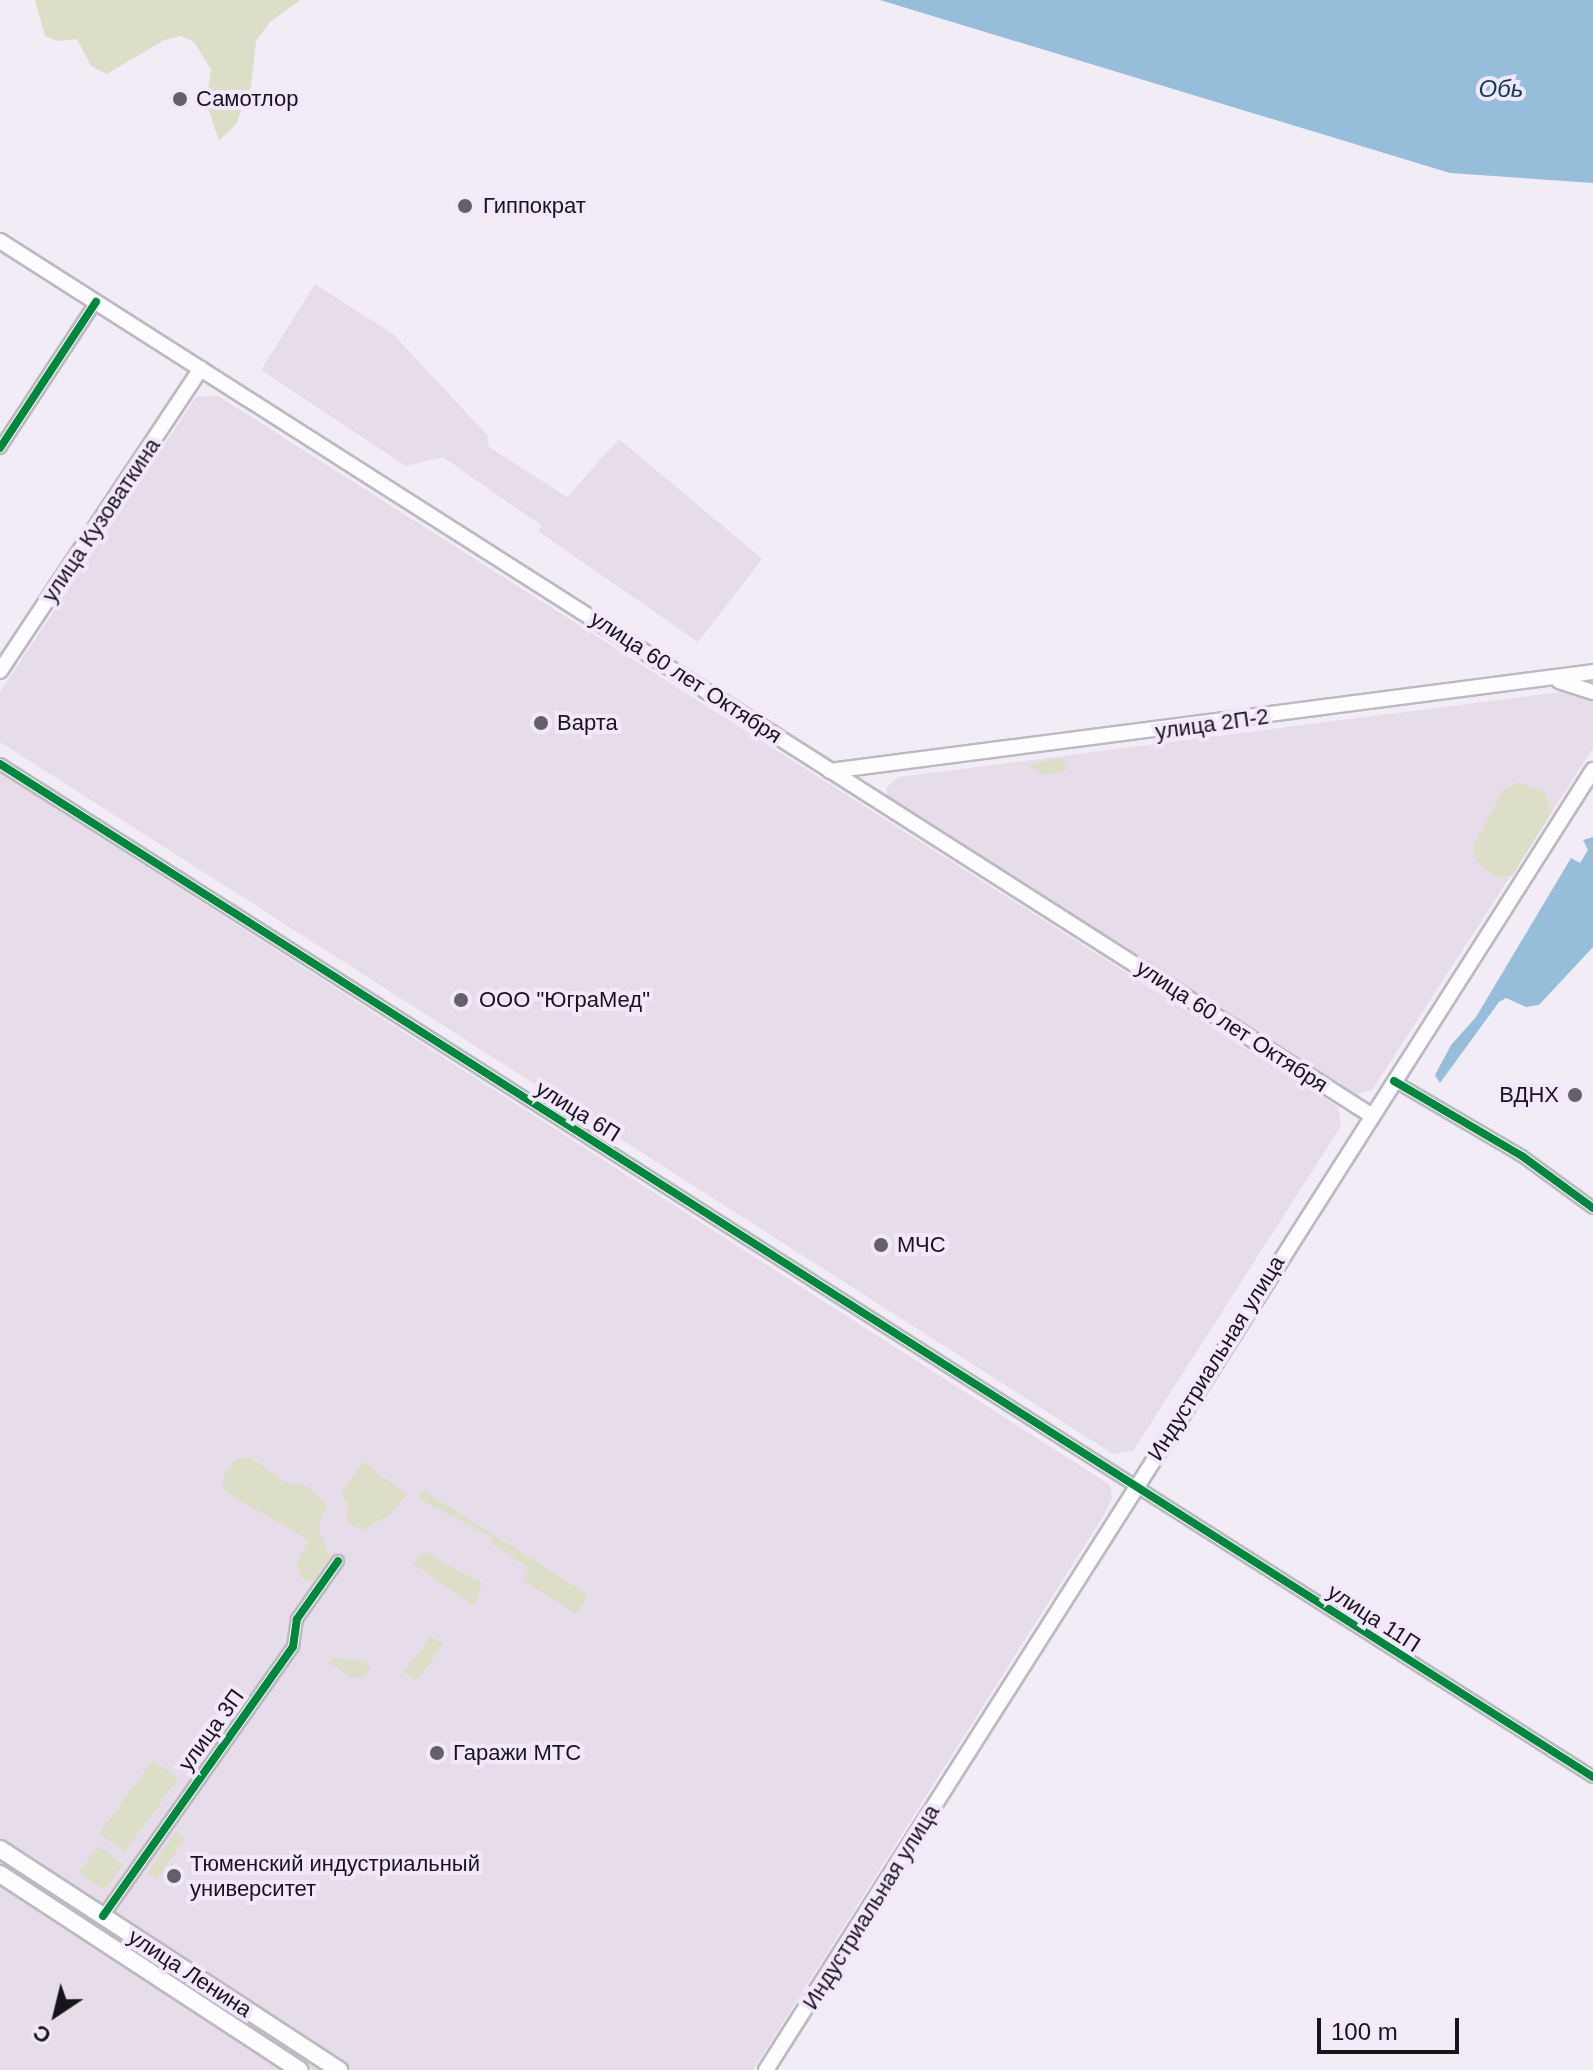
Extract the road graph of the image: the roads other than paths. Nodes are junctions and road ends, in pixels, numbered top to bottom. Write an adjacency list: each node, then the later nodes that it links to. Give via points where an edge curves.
1 (0, 241): 2 (main road, улица 60 лет Октября)
2 (96, 302): 3 (main road, улица 60 лет Октября); 4 (street)
3 (201, 369): 5 (main road, улица Кузоваткина); 11 (main road, улица 60 лет Октября)
4 (0, 448)
5 (0, 671)
6 (1593, 672): 7 (main road, улица 2П-2)
7 (1539, 679): 8 (main road); 11 (main road, улица 2П-2)
8 (1593, 692)
9 (0, 764): 15 (street, улица 6П)
10 (1593, 769): 12 (main road, Индустриальная улица)
11 (830, 771): 13 (main road, улица 60 лет Октября)
12 (1394, 1081): 13 (main road, Индустриальная улица); 14 (street, via 1522,1156)
13 (1371, 1115): 15 (main road, Индустриальная улица)
14 (1593, 1208)
15 (1136, 1488): 17 (street, улица 11П); 23 (main road, Индустриальная улица)
16 (338, 1561): 20 (street, улица 3П, via 297,1619 293,1647)
17 (1593, 1777)
18 (0, 1849): 20 (main road, улица Ленина)
19 (0, 1874): 22 (main road, улица Ленина)
20 (103, 1916): 21 (main road, улица Ленина)
21 (250, 2012): 22 (main road); 25 (main road, улица Ленина)
22 (239, 2030): 24 (main road, улица Ленина)
23 (792, 2031): 26 (main road, Индустриальная улица); 27 (main road, Индустриальная улица)
24 (299, 2070)
25 (339, 2070)
26 (766, 2070)
27 (777, 2070)

